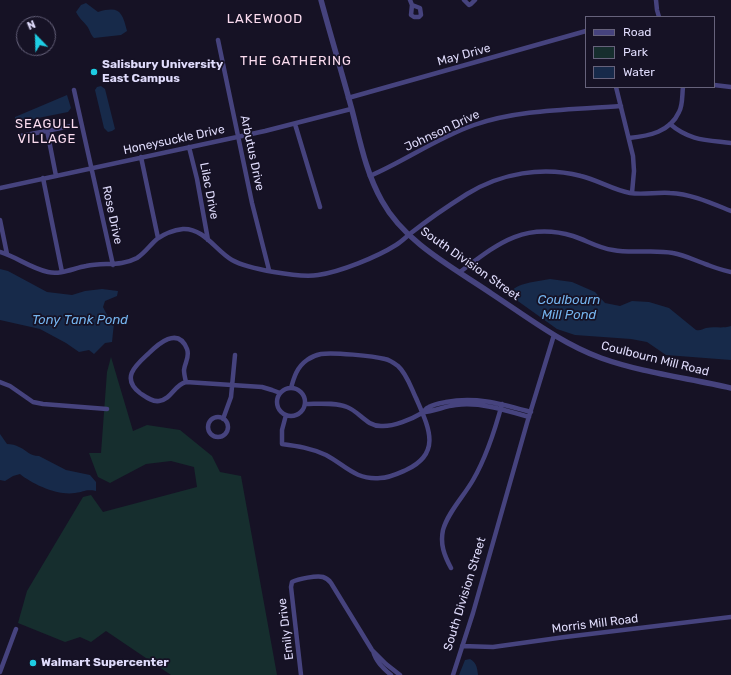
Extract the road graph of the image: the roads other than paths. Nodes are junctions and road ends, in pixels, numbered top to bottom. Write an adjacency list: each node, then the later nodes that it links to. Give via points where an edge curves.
1 (321, 0): 13 (street, South Division Street)
2 (464, 0): 3 (street, via 469,5)
3 (475, 0)
4 (656, 0): 5 (street)
5 (659, 16)
6 (585, 31): 13 (street, May Drive)
7 (218, 40): 21 (street, Arbutus Drive)
8 (715, 85): 9 (street)
9 (731, 87)
10 (616, 88): 14 (street)
11 (683, 88): 17 (street, via 680,111)
12 (74, 90): 26 (street, Rose Drive)
13 (348, 98): 15 (street, South Division Street)
14 (621, 106): 22 (street); 28 (street, Johnson Drive, via 519,114 488,121 464,129)
15 (351, 109): 16 (street, Honeysuckle Drive); 28 (street, South Division Street)
16 (295, 124): 21 (street, Honeysuckle Drive); 32 (street)
17 (670, 124): 22 (street, via 659,133); 23 (street, via 690,137)
18 (71, 126): 19 (street)
19 (47, 130): 20 (street); 27 (street)
20 (21, 136)
21 (239, 136): 24 (street, Honeysuckle Drive); 41 (street, Arbutus Drive)
22 (629, 138): 31 (street, via 634,156)
23 (731, 143)
24 (189, 146): 25 (street, Honeysuckle Drive); 37 (street, Lilac Drive)
25 (141, 157): 26 (street, Honeysuckle Drive); 36 (street)
26 (92, 168): 27 (street, Honeysuckle Drive); 40 (street, Rose Drive)
27 (56, 176): 29 (street, Honeysuckle Drive)
28 (370, 176): 35 (street, South Division Street, via 386,208)
29 (44, 178): 30 (street, Honeysuckle Drive); 42 (street)
30 (0, 188)
31 (632, 193): 33 (street, via 680,194); 35 (street, via 581,176 541,171 518,174 474,190)
32 (320, 207)
33 (731, 211)
34 (0, 220): 39 (street)
35 (408, 235): 41 (street, via 388,250 334,272 297,276); 43 (street, South Division Street)
36 (158, 238): 37 (street, via 185,229 197,232); 40 (street, via 136,258)
37 (208, 240): 41 (street, via 233,261)
38 (0, 252): 39 (street)
39 (7, 254): 42 (street, via 39,270 50,273)
40 (113, 265): 42 (street, via 89,265)
41 (269, 270)
42 (62, 272)
43 (460, 272): 44 (street, via 509,238 547,230 574,236 612,250 673,253); 45 (street, South Division Street)
44 (731, 272)
45 (554, 335): 51 (street, Coulbourn Mill Road, via 610,361); 57 (street, South Division Street)
46 (235, 355): 49 (street)
47 (0, 382): 55 (street, via 33,402)
48 (186, 382): 48 (street, via 176,387 168,397 157,401 137,390 132,384 131,374 134,366 160,342 174,338 187,350 188,358 184,372); 49 (street)
49 (233, 385): 52 (street, via 268,388); 59 (street)
50 (291, 388): 52 (street); 53 (street, via 300,391); 56 (street, via 299,368 317,355 384,359 397,365 403,373)
51 (731, 388)
52 (280, 393): 58 (street, via 277,405)
53 (305, 404): 56 (street, via 343,406 367,422 382,426 398,424); 58 (street, via 298,414)
54 (502, 406): 56 (street, via 463,404); 57 (street); 60 (street, via 481,464 445,524 442,544)
55 (107, 409)
56 (422, 412): 58 (street, via 430,437 424,456 411,468 386,478 358,476 316,450 282,444)
57 (530, 414): 63 (street, South Division Street)
58 (286, 415)
59 (224, 419): 59 (street, via 228,424 226,433 221,437 212,436 208,426 210,420 217,417)
60 (450, 568)
61 (731, 617): 63 (street, Morris Mill Road, via 492,647)
62 (16, 629): 65 (street)
63 (462, 646): 69 (street, South Division Street)
64 (372, 650): 66 (street, Emily Drive, via 327,579 321,576 297,579 290,587); 67 (street, Emily Drive, via 379,664); 68 (street, Emily Drive)
65 (0, 672)
66 (301, 675)
67 (391, 675)
68 (400, 675)
69 (453, 675)

